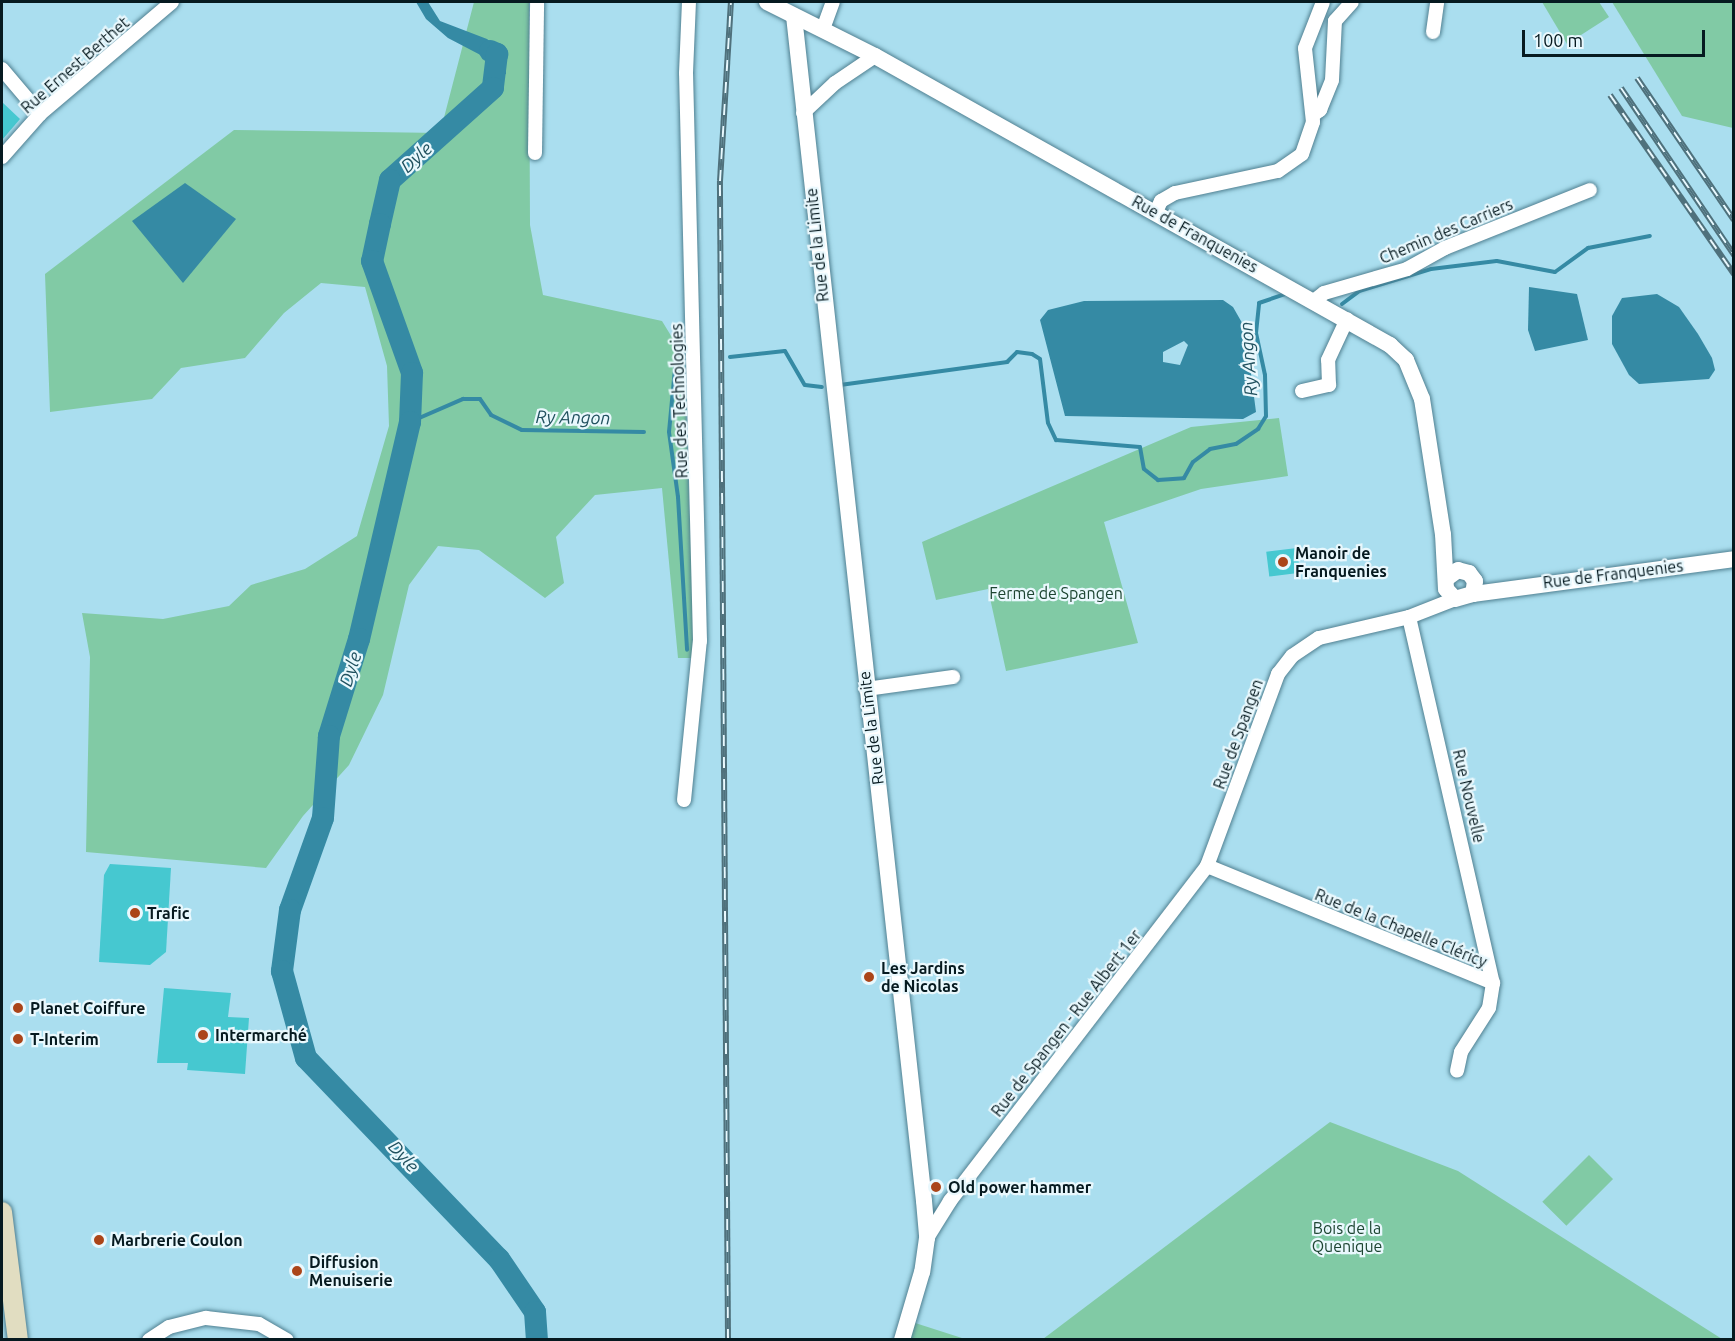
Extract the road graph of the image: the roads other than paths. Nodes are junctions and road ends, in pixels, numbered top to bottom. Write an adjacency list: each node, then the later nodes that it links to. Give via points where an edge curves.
1 (172, 2): 15 (street, Rue Ernest Berthet)
2 (537, 2): 17 (street)
3 (689, 2): 31 (street, Rue des Technologies, via 686,73 700,641)
4 (767, 2): 9 (street, Rue de Franquenies)
5 (833, 2): 10 (street)
6 (1323, 2): 16 (street, via 1305,48)
7 (1352, 2): 16 (street, via 1335,21 1332,80 1320,110)
8 (1437, 2): 11 (street)
9 (794, 16): 10 (street, Rue de Franquenies); 14 (street, Rue de la Limite)
10 (823, 29): 12 (street, Rue de Franquenies)
11 (1433, 32)
12 (875, 56): 14 (street, via 835,82); 20 (street, Rue de Franquenies)
13 (2, 69): 15 (street)
14 (803, 113): 30 (street, Rue de la Limite)
15 (39, 114): 18 (street, Rue Ernest Berthet)
16 (1313, 115): 20 (street, via 1306,149 1286,167 1175,193 1161,201)
17 (535, 153)
18 (2, 157)
19 (1590, 190): 21 (street, Chemin des Carriers, via 1453,245 1407,269 1324,293)
20 (1156, 212): 21 (street, Rue de Franquenies)
21 (1315, 300): 22 (street, Rue de Franquenies)
22 (1347, 319): 23 (street, via 1328,360 1329,385); 24 (street, Rue de Franquenies, via 1390,345 1416,379)
23 (1302, 391)
24 (1443, 534): 26 (street, Rue de Franquenies); 27 (street, Rue de Franquenies)
25 (1734, 560): 26 (street, Rue de Franquenies, via 1492,588)
26 (1470, 581): 27 (street); 27 (street)
27 (1450, 588): 28 (street, Rue de Spangen, via 1431,606)
28 (1409, 617): 32 (street, Rue de Spangen, via 1318,638 1292,656 1278,674); 33 (street, Rue Nouvelle)
29 (953, 677): 30 (street)
30 (866, 689): 35 (street, Rue de la Limite)
31 (684, 800)
32 (1208, 866): 33 (street, Rue de la Chapelle Cléricy); 36 (street, Rue de Spangen - Rue Albert 1er)
33 (1493, 983): 34 (street, Rue de la Chapelle Cléricy, via 1489,1008 1461,1052)
34 (1457, 1071)
35 (924, 1201): 36 (street); 38 (street, Rue de la Limite)
36 (950, 1201): 38 (street, Rue de Spangen - Rue Albert 1er)
37 (2, 1212): 39 (main road)
38 (927, 1238): 44 (street, Rue de la Limite)
39 (8, 1286): 40 (main road); 41 (main road)
40 (8, 1340)
41 (18, 1340)
42 (149, 1340): 43 (street, via 169,1327 206,1318 259,1324)
43 (287, 1340)
44 (902, 1340)

